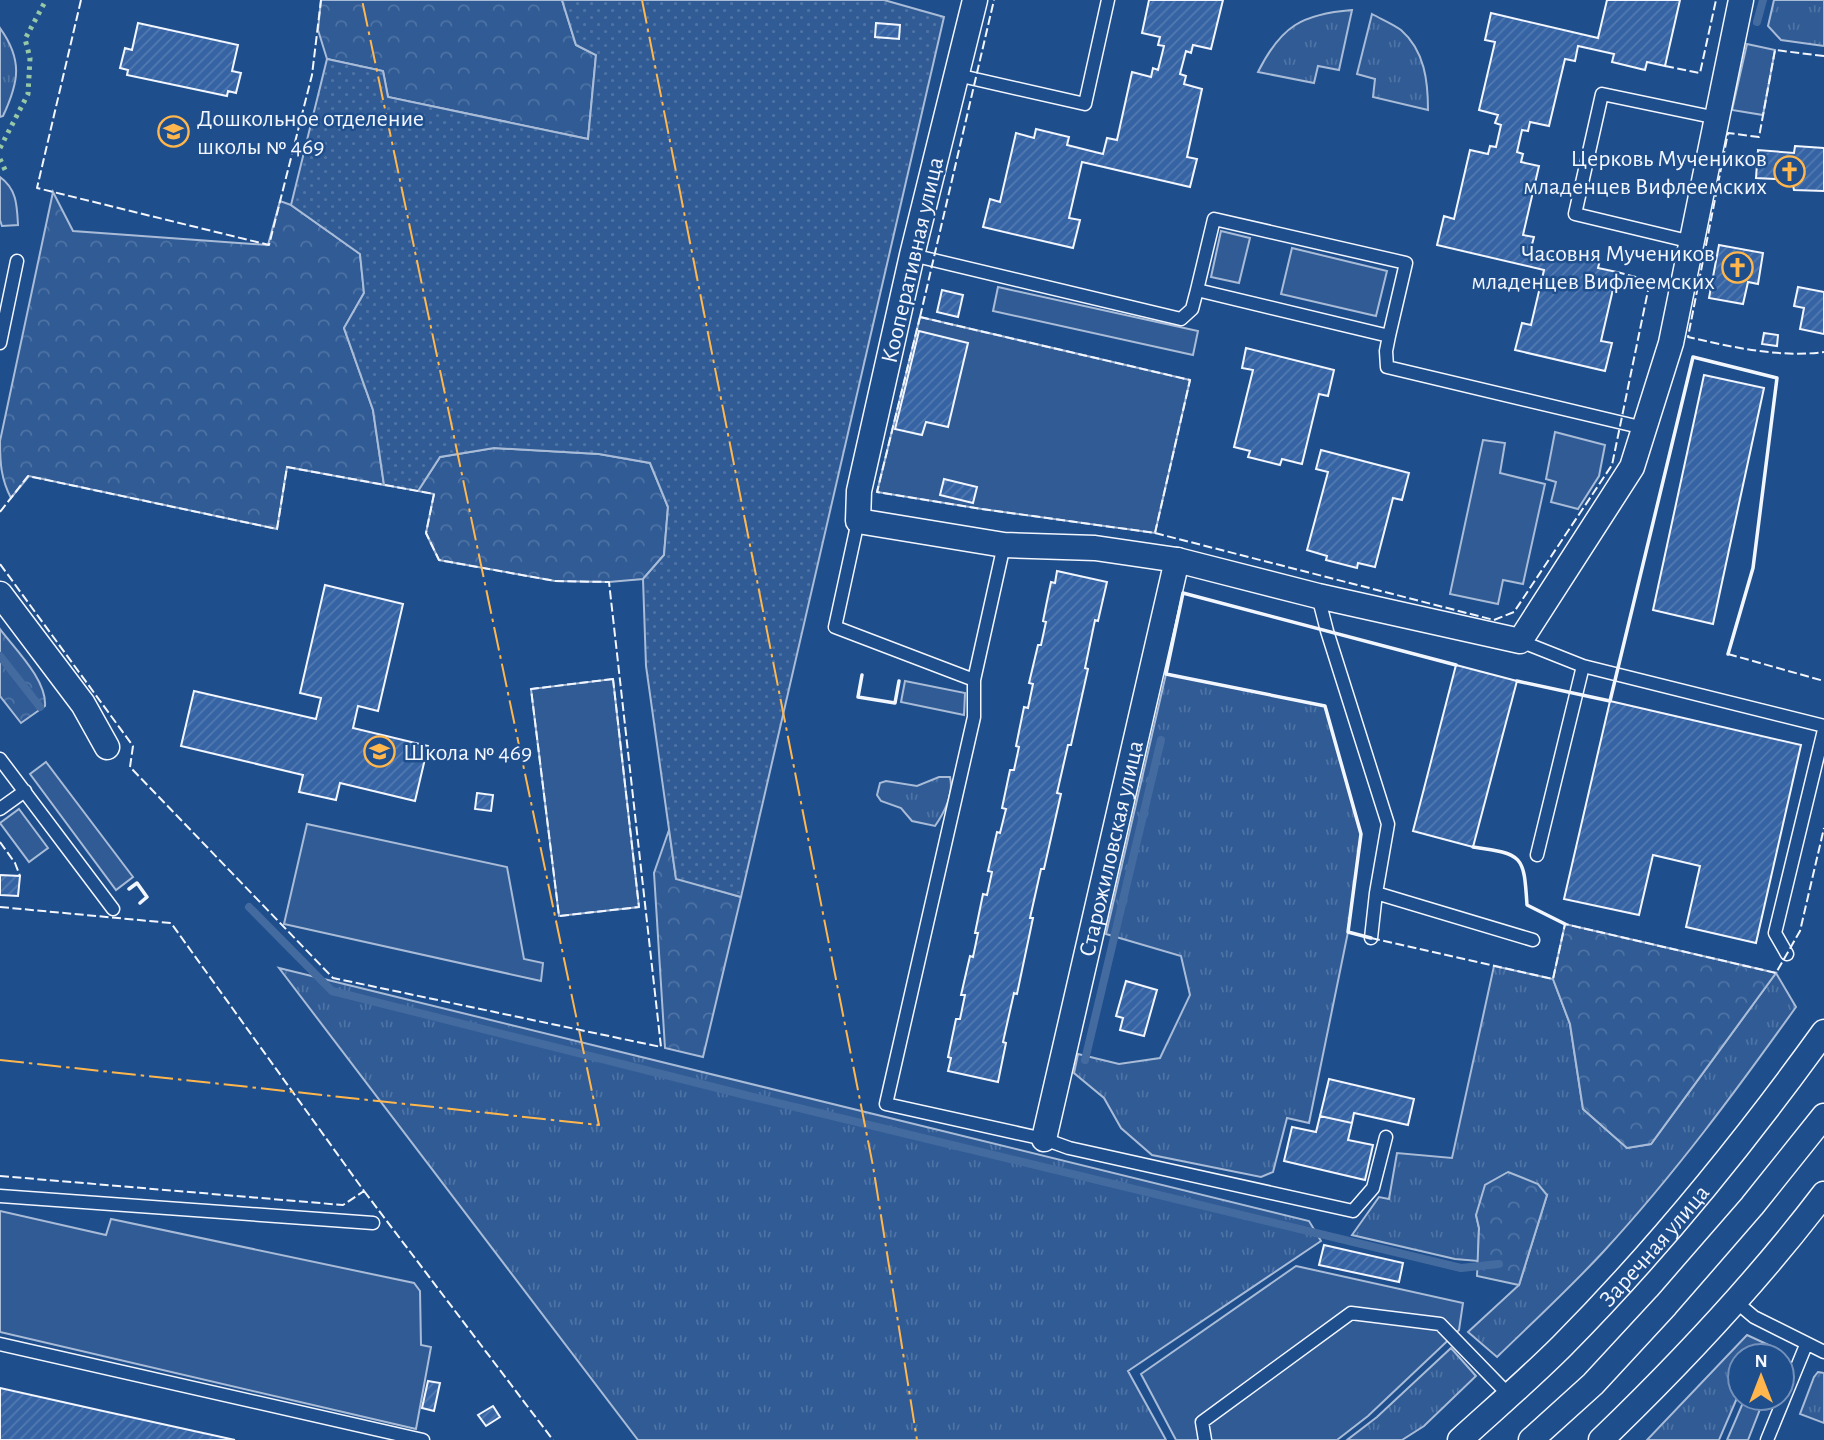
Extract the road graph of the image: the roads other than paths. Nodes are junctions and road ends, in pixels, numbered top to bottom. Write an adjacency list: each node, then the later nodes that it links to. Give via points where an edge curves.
1 (975, 0): 4 (street, Кооперативная улица)
2 (1108, 0): 4 (lane, via 1085,104)
3 (1741, 0): 5 (street)
4 (957, 75): 7 (street, Кооперативная улица)
5 (1717, 118): 6 (street); 6 (lane, via 1601,94 1575,214)
6 (1692, 242): 12 (street, via 1671,344)
7 (912, 255): 9 (lane, via 1181,320 1192,309); 13 (street, Кооперативная улица, via 859,491)
8 (17, 261): 11 (lane)
9 (1198, 290): 10 (lane); 10 (lane, via 1214,219 1406,262)
10 (1389, 336): 12 (lane, via 1387,367)
11 (0, 343)
12 (1644, 428): 18 (street, via 1632,467)
13 (858, 520): 14 (street); 20 (lane, via 835,627)
14 (1004, 545): 15 (street, via 1096,548); 20 (lane)
15 (1177, 560): 17 (street); 35 (street, Старожиловская улица)
16 (0, 594): 22 (street, via 83,704)
17 (1318, 596): 18 (street); 27 (lane, via 1388,824)
18 (1520, 640): 19 (lane)
19 (1583, 666): 21 (lane); 26 (lane)
20 (974, 680): 35 (lane, via 974,717 886,1104)
21 (1824, 728): 31 (lane, via 1775,933)
22 (107, 747)
23 (0, 759): 24 (lane)
24 (25, 791): 25 (lane); 28 (lane)
25 (0, 809)
26 (1537, 855)
27 (1376, 893): 29 (lane); 30 (lane)
28 (113, 909)
29 (1371, 938)
30 (1533, 940)
31 (1787, 954)
32 (1824, 1032): 43 (street, Заречная улица, via 1714,1177 1632,1272)
33 (1824, 1116): 47 (street, Заречная улица, via 1666,1305 1593,1384)
34 (1386, 1137): 35 (lane, via 1374,1188 1353,1211)
35 (1044, 1139)
36 (1824, 1194): 39 (street)
37 (0, 1196): 38 (lane)
38 (373, 1223)
39 (1735, 1301): 41 (lane, via 1754,1317); 48 (street)
40 (0, 1344): 44 (lane)
41 (1806, 1345): 42 (lane); 49 (lane)
42 (1824, 1352)
43 (1509, 1395): 45 (lane, via 1440,1324 1351,1313 1202,1422); 46 (street, Заречная улица)
44 (424, 1440)
45 (1205, 1440)
46 (1460, 1440)
47 (1531, 1440)
48 (1601, 1440)
49 (1767, 1440)

